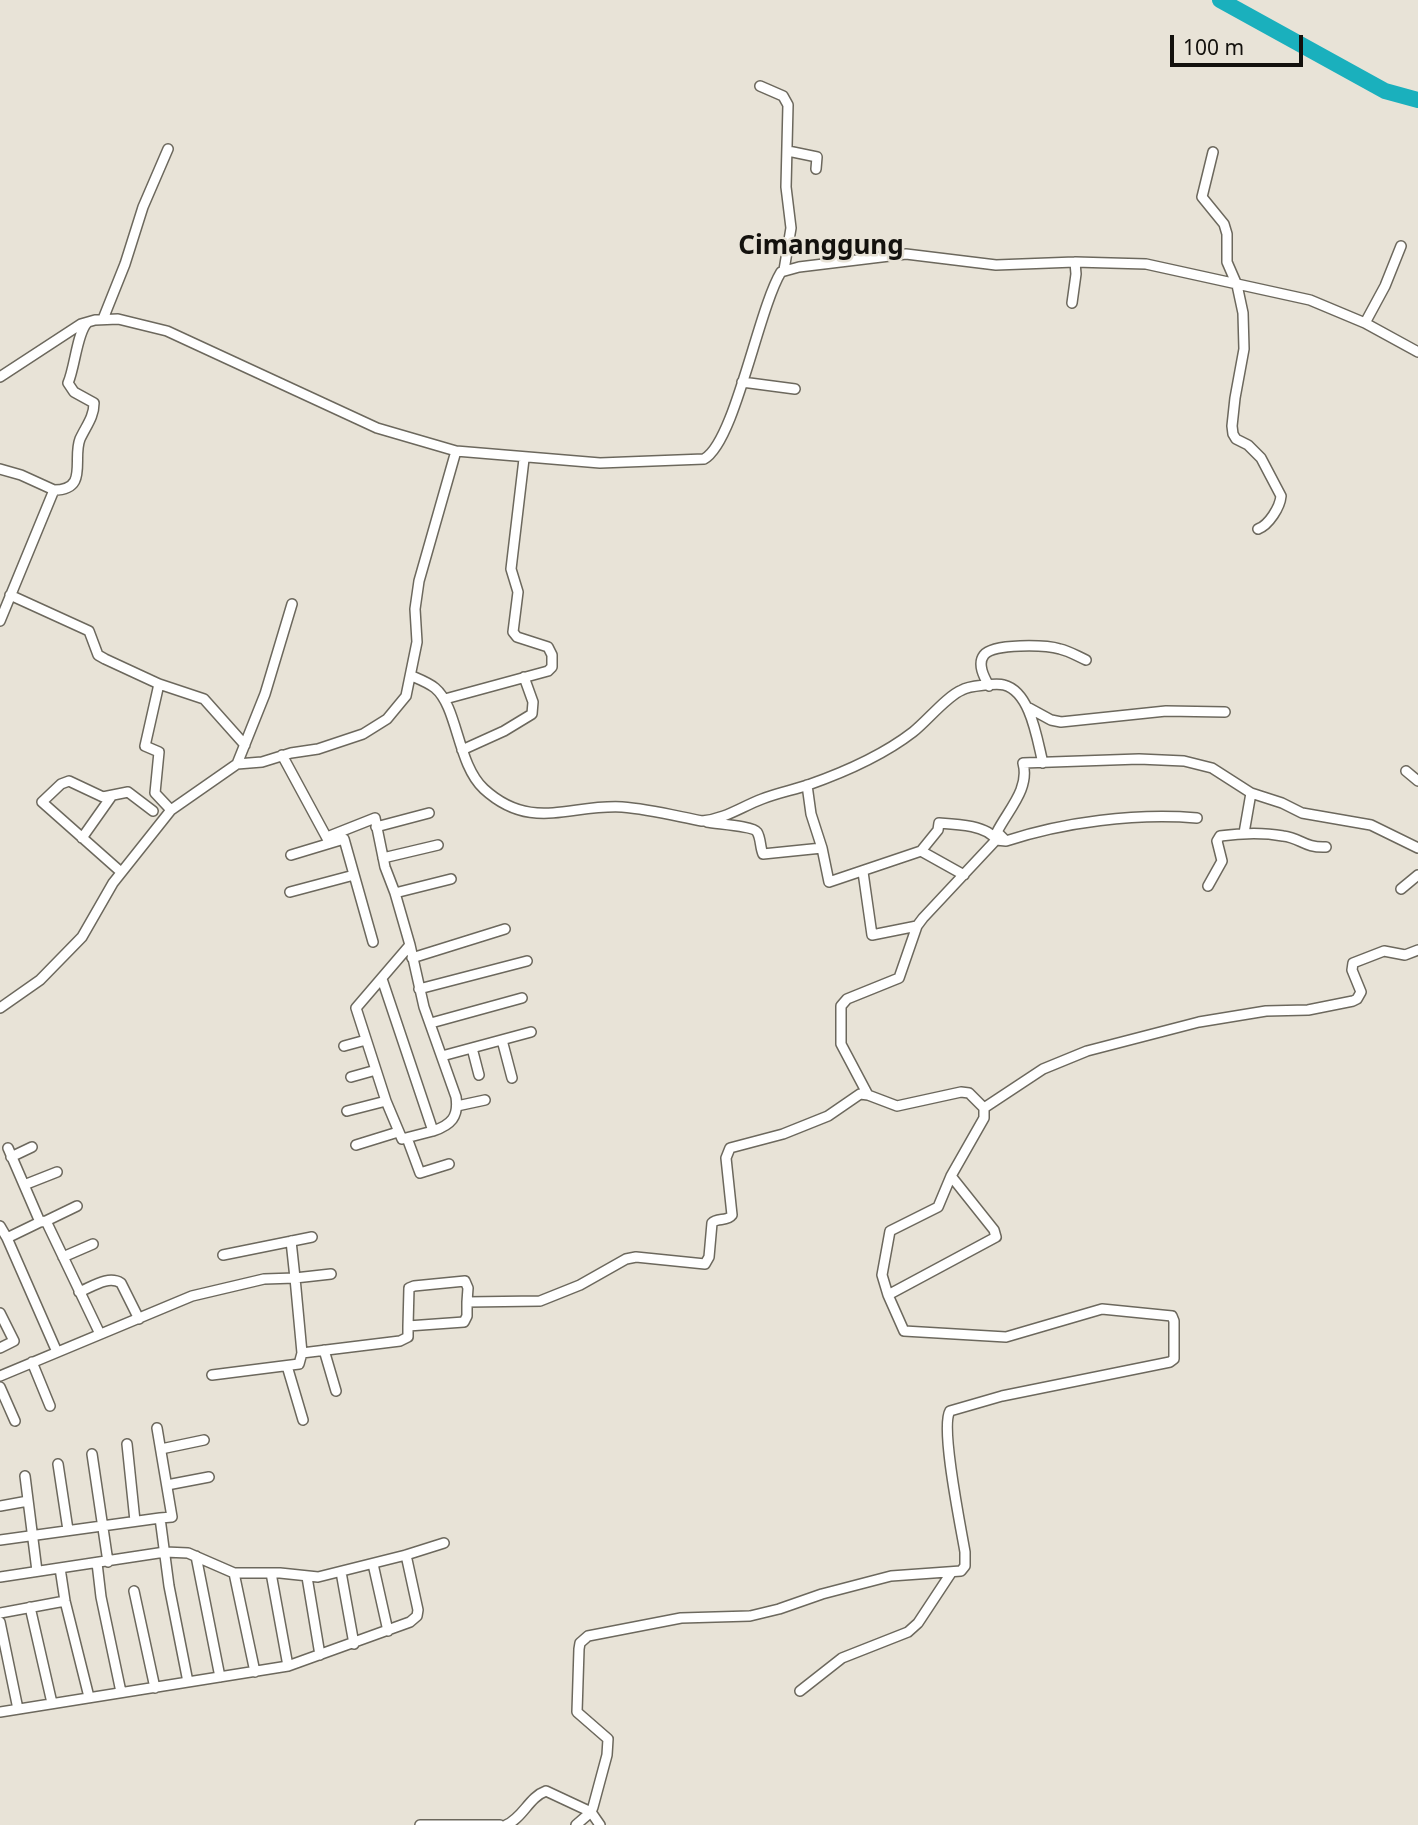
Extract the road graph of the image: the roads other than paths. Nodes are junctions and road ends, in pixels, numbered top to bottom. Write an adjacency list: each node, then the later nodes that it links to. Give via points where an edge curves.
1 (760, 86): 3 (street, via 787,100)
2 (168, 149): 11 (street)
3 (788, 150): 5 (street, via 817,157); 8 (street, via 791,228)
4 (1213, 152): 9 (street, via 1202,197 1224,224 1227,262)
5 (816, 169)
6 (1401, 246): 12 (street)
7 (1074, 262): 8 (street, via 996,265 905,254); 9 (street, via 1146,264); 10 (street)
8 (784, 270): 15 (street, via 759,326)
9 (1237, 285): 12 (street, via 1310,300); 21 (street, via 1244,349 1233,434 1261,458 1282,495 1264,527)
10 (1072, 303)
11 (99, 320): 14 (street, via 81,324); 17 (street, via 131,321 167,331 377,428); 20 (street, via 85,324 68,383 94,403 94,413 79,442 77,475 70,488)
12 (1365, 323): 13 (street)
13 (1418, 352)
14 (0, 377)
15 (742, 382): 16 (street); 18 (street, via 730,420 713,452 704,459 600,463)
16 (795, 390)
17 (456, 451): 18 (street); 26 (street, via 419,581)
18 (524, 459): 27 (street, via 511,569 518,593 513,632 548,647 553,664 548,671)
19 (0, 469): 20 (street)
20 (54, 490): 22 (street)
21 (1258, 529)
22 (10, 595): 24 (street); 28 (street, via 89,631 98,655)
23 (292, 604): 33 (street)
24 (0, 621)
25 (1086, 660): 29 (street, via 1051,647 995,649 982,659 982,674)
26 (412, 676): 30 (street, via 435,687); 35 (street, via 406,696 377,727 317,749)
27 (524, 677): 30 (street); 34 (street, via 533,702 532,714)
28 (159, 684): 33 (street, via 204,699); 43 (street, via 145,746 159,752 155,793)
29 (989, 686): 31 (street, via 1006,685); 40 (street, via 962,690 892,746)
30 (445, 699): 34 (street)
31 (1029, 708): 32 (street, via 1061,722 1143,712); 36 (street)
32 (1225, 712)
33 (245, 745): 37 (street)
34 (462, 750): 47 (street, via 483,788 527,813 624,807)
35 (282, 755): 37 (street); 51 (street)
36 (1043, 763): 41 (street, via 1184,761 1212,768); 52 (street, via 1023,763 1019,796 998,832)
37 (237, 764): 43 (street)
38 (1406, 771): 39 (street)
39 (1418, 782)
40 (807, 785): 47 (street); 55 (street)
41 (1251, 793): 49 (street); 56 (street, via 1302,813 1371,825)
42 (111, 797): 44 (street, via 128,792); 50 (street); 50 (street, via 66,781 42,802)
43 (171, 810): 60 (street)
44 (153, 811)
45 (429, 813): 48 (street)
46 (1196, 818): 52 (street, via 1081,823)
47 (702, 821): 55 (street, via 751,827 763,854)
48 (376, 827): 51 (street, via 375,818); 59 (street)
49 (1244, 833): 54 (street, via 1284,836 1310,847); 66 (street, via 1219,837 1223,861)
50 (82, 838): 60 (street)
51 (329, 840): 58 (street); 62 (street, via 344,839)
52 (1001, 841): 57 (street, via 979,830 939,823); 63 (street)
53 (438, 845): 59 (street)
54 (1326, 847)
55 (822, 848): 61 (street, via 829,882)
56 (1418, 848)
57 (921, 851): 61 (street); 63 (street)
58 (291, 855)
59 (383, 858): 69 (street)
60 (121, 872): 80 (street, via 69,953)
61 (863, 872): 70 (street, via 872,935)
62 (354, 875): 68 (street); 72 (street)
63 (964, 875): 70 (street)
64 (1418, 875): 67 (street)
65 (451, 879): 69 (street)
66 (1208, 886)
67 (1401, 889)
68 (290, 892)
69 (395, 893): 73 (street)
70 (917, 926): 92 (street, via 899,978 848,999 840,1010 841,1044)
71 (505, 929): 75 (street)
72 (373, 942)
73 (410, 945): 75 (street); 77 (street)
74 (1418, 950): 96 (street, via 1405,955 1384,951 1353,963 1361,992 1353,1001 1227,1017 1087,1051 1043,1069)
75 (412, 958): 78 (street)
76 (527, 961): 78 (street)
77 (382, 979): 83 (street, via 356,1008); 98 (street)
78 (419, 989): 81 (street)
79 (522, 998): 81 (street)
80 (0, 1008)
81 (430, 1023): 87 (street)
82 (531, 1032): 84 (street)
83 (366, 1040): 85 (street); 88 (street)
84 (502, 1040): 86 (street); 91 (street)
85 (344, 1046)
86 (472, 1048): 87 (street); 89 (street)
87 (442, 1056): 95 (street)
88 (376, 1070): 90 (street); 94 (street)
89 (480, 1075)
90 (351, 1077)
91 (512, 1078)
92 (869, 1095): 96 (street, via 897,1106 961,1092 969,1093); 120 (street, via 860,1094 828,1116 783,1134 730,1148 726,1158 732,1214 712,1223 705,1264 636,1257 540,1301)
93 (485, 1100): 95 (street)
94 (386, 1101): 97 (street); 99 (street)
95 (457, 1106): 98 (street, via 455,1118)
96 (984, 1108): 105 (street, via 984,1118)
97 (347, 1111)
98 (433, 1131): 100 (street)
99 (398, 1132): 100 (street, via 402,1139); 101 (street)
100 (407, 1138): 103 (street, via 420,1173)
101 (356, 1145)
102 (32, 1147): 106 (street, via 9,1152)
103 (449, 1164)
104 (57, 1172): 106 (street)
105 (951, 1176): 119 (street, via 936,1210 890,1231 882,1275); 119 (street, via 994,1230 995,1238)
106 (24, 1185): 108 (street)
107 (77, 1206): 108 (street)
108 (43, 1222): 111 (street); 115 (street)
109 (0, 1226): 111 (street)
110 (312, 1237): 112 (street)
111 (7, 1238): 127 (street)
112 (291, 1241): 114 (street); 117 (street)
113 (93, 1244): 115 (street)
114 (223, 1255)
115 (62, 1257): 118 (street)
116 (331, 1274): 117 (street)
117 (295, 1279): 122 (street, via 264,1279 192,1296); 128 (street)
118 (79, 1292): 122 (street, via 117,1280); 124 (street)
119 (888, 1295): 167 (street, via 908,1332 1010,1336 1102,1309 1169,1315 1174,1321 1170,1362 950,1411 946,1418 965,1564)
120 (467, 1302): 123 (street, via 464,1322); 123 (street, via 465,1282 409,1288)
121 (0, 1313): 125 (street, via 14,1341)
122 (139, 1319): 124 (street)
123 (408, 1326): 126 (street, via 408,1337 400,1341)
124 (100, 1334): 127 (street)
125 (0, 1348)
126 (324, 1350): 128 (street); 134 (street)
127 (57, 1352): 129 (street)
128 (302, 1353): 130 (street, via 299,1364)
129 (32, 1363): 132 (street); 135 (street)
130 (287, 1366): 131 (street); 136 (street)
131 (212, 1375)
132 (0, 1376)
133 (0, 1387): 137 (street)
134 (336, 1391)
135 (50, 1406)
136 (303, 1420)
137 (15, 1421)
138 (157, 1428): 141 (street)
139 (204, 1440): 141 (street)
140 (127, 1444): 150 (street)
141 (161, 1449): 146 (street)
142 (92, 1454): 151 (street)
143 (58, 1464): 152 (street)
144 (25, 1476): 147 (street)
145 (209, 1477): 146 (street)
146 (167, 1485): 149 (street, via 172,1517)
147 (28, 1501): 148 (street); 153 (street)
148 (0, 1506)
149 (160, 1518): 150 (street); 156 (street)
150 (135, 1521): 151 (street)
151 (104, 1525): 152 (street); 159 (street)
152 (68, 1530): 153 (street)
153 (33, 1535): 154 (street); 163 (street)
154 (0, 1540)
155 (444, 1543): 157 (street)
156 (165, 1552): 158 (street); 159 (street); 181 (street)
157 (406, 1555): 161 (street); 175 (street, via 417,1616)
158 (196, 1556): 165 (street); 180 (street)
159 (108, 1562): 160 (street)
160 (97, 1563): 162 (street); 184 (street)
161 (373, 1564): 164 (street); 175 (street)
162 (60, 1568): 163 (street); 171 (street)
163 (37, 1571): 168 (street)
164 (341, 1572): 169 (street); 176 (street)
165 (234, 1573): 166 (street); 179 (street)
166 (271, 1573): 169 (street); 178 (street)
167 (951, 1573): 183 (street, via 908,1632 855,1651); 189 (street, via 891,1576 750,1616 681,1618 588,1636 579,1649 577,1712 608,1739)
168 (0, 1577)
169 (307, 1577): 177 (street)
170 (134, 1591): 182 (street)
171 (65, 1601): 172 (street); 185 (street)
172 (30, 1607): 173 (street); 186 (street)
173 (0, 1613)
174 (0, 1622): 187 (street)
175 (388, 1631): 176 (street)
176 (354, 1644): 177 (street)
177 (320, 1655): 178 (street)
178 (288, 1666): 179 (street)
179 (255, 1672): 180 (street)
180 (220, 1677): 181 (street)
181 (188, 1682): 182 (street)
182 (155, 1688): 184 (street)
183 (800, 1691)
184 (121, 1692): 185 (street)
185 (89, 1697): 186 (street)
186 (52, 1703): 187 (street)
187 (18, 1709): 188 (street)
188 (0, 1712)
189 (591, 1812): 192 (street, via 546,1791); 193 (street); 194 (street)
190 (421, 1825): 191 (street)
191 (500, 1825)
192 (506, 1825)
193 (576, 1825)
194 (600, 1825)

